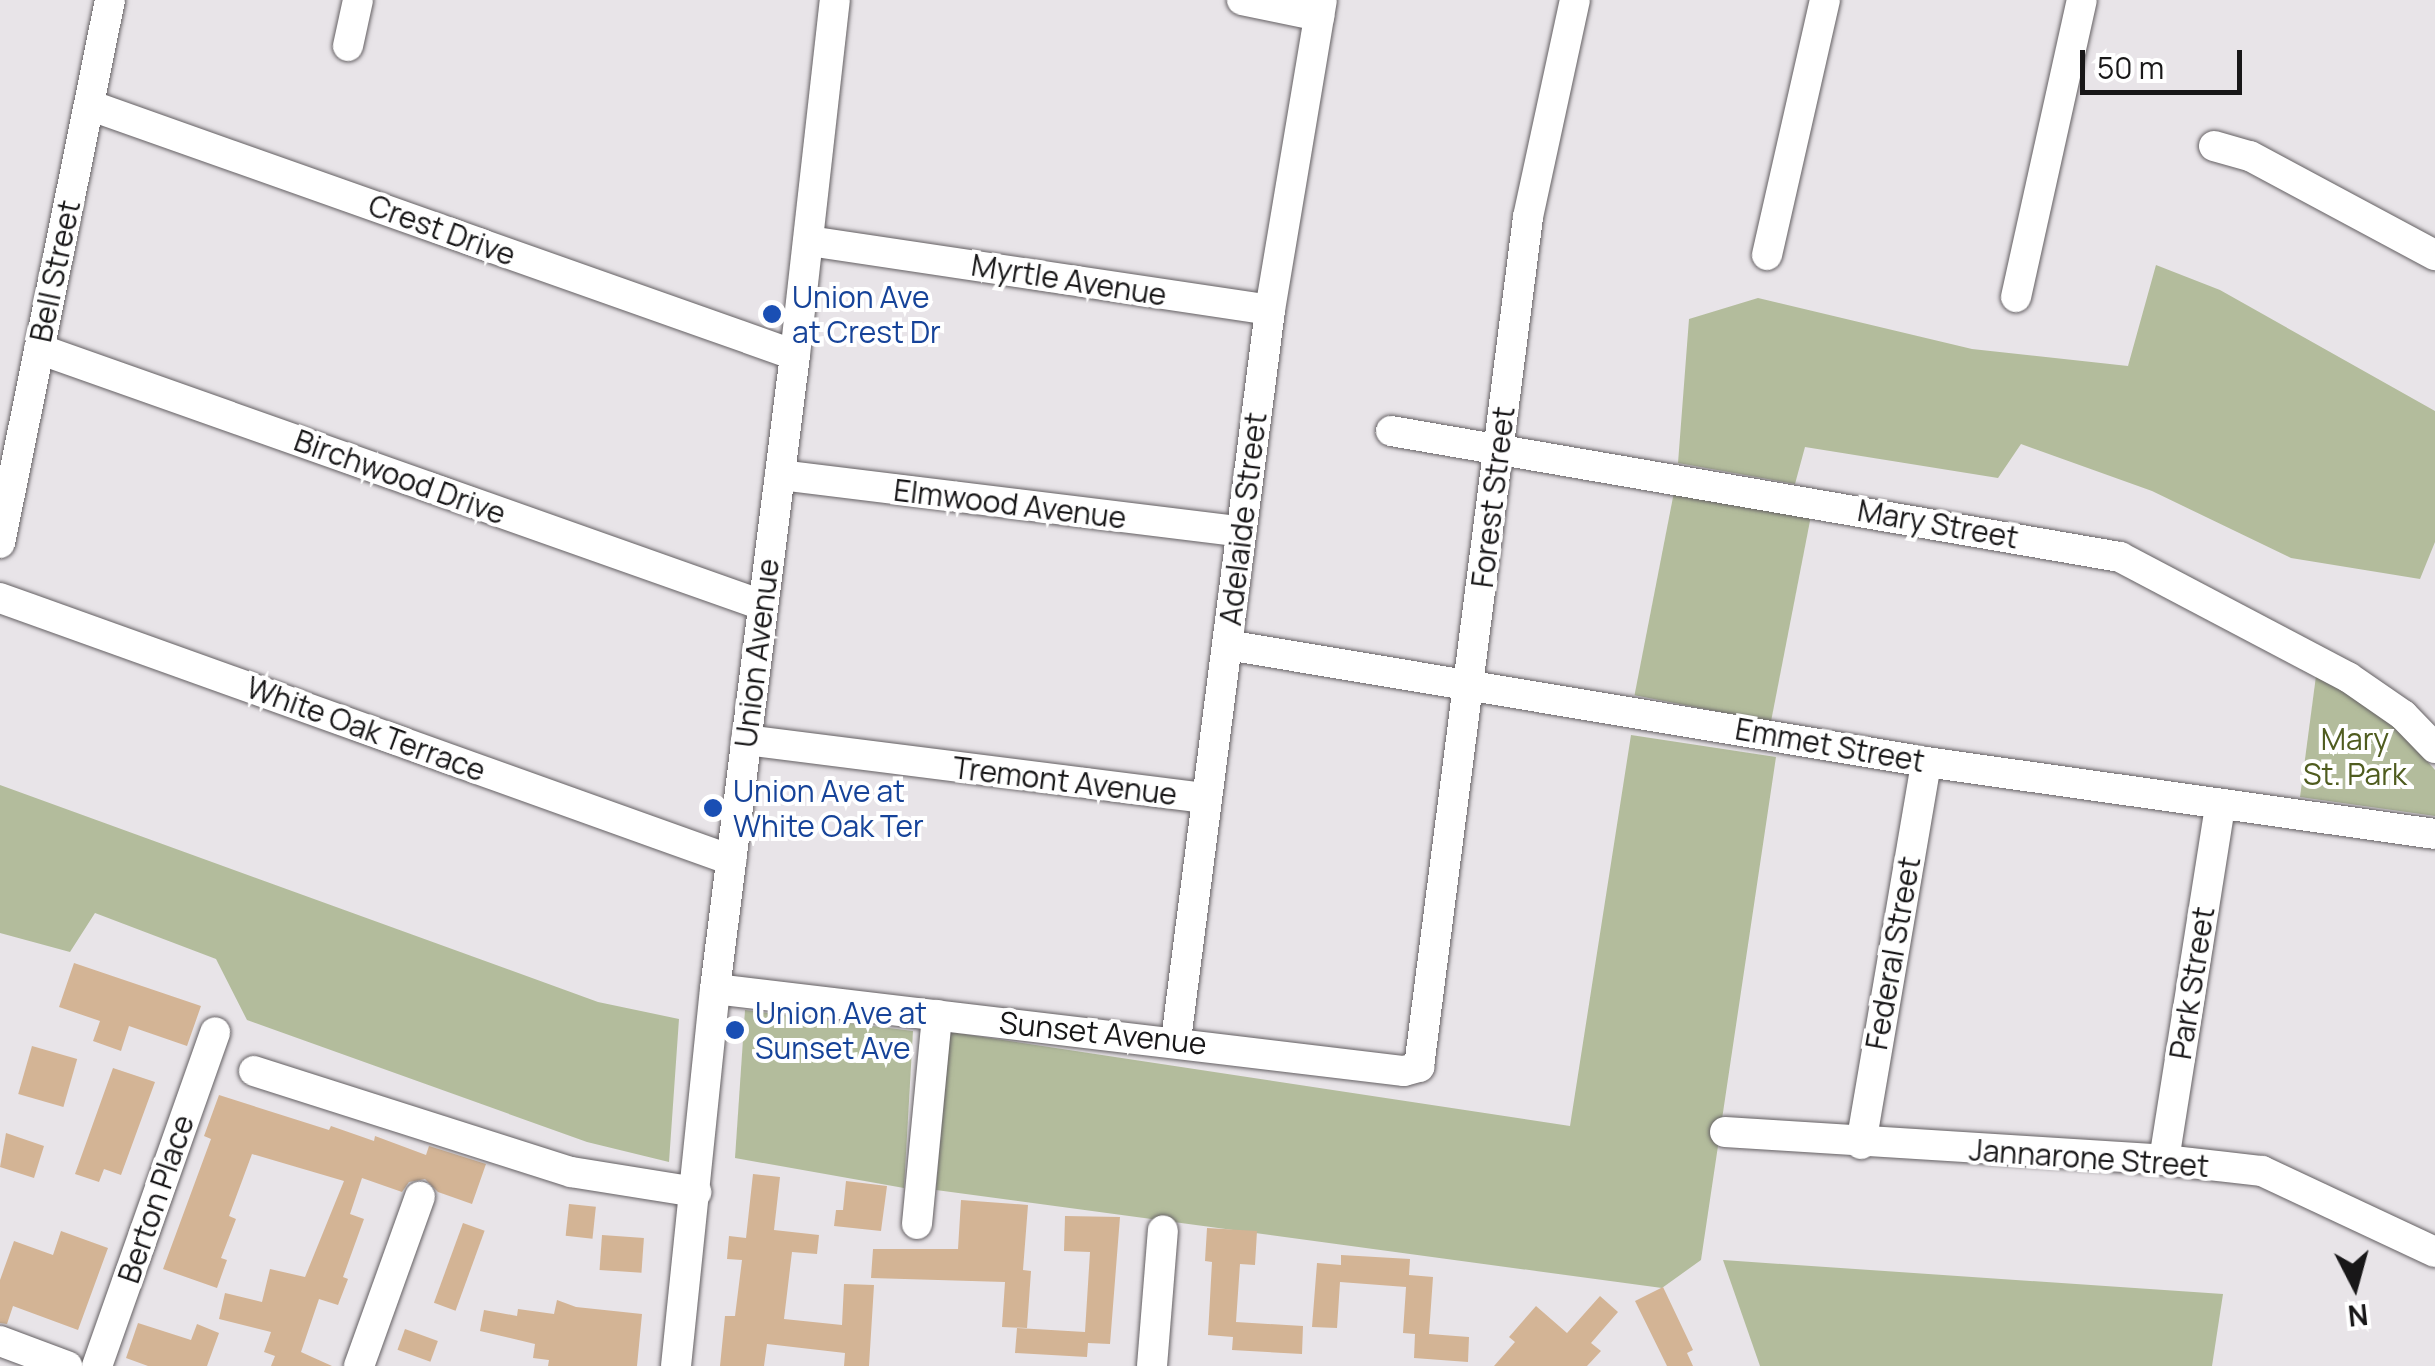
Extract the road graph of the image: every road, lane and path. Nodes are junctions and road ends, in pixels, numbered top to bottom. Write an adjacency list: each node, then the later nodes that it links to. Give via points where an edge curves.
1 (110, 0): 10 (street, Bell Street)
2 (358, 0): 9 (street)
3 (834, 0): 12 (street, Union Avenue)
4 (1242, 0): 8 (street)
5 (1574, 0): 20 (street, Forest Street, via 1528,217)
6 (1826, 0): 13 (street)
7 (2082, 0): 15 (street)
8 (1320, 8): 16 (street, Adelaide Street)
9 (348, 46)
10 (89, 105): 17 (street, Bell Street); 18 (street, Crest Drive)
11 (2214, 146): 14 (street, via 2250,156)
12 (809, 240): 16 (street, Myrtle Avenue); 18 (street, Union Avenue)
13 (1766, 255)
14 (2435, 255)
15 (2016, 297)
16 (1270, 310): 22 (street, Adelaide Street)
17 (38, 349): 23 (street, Bell Street); 25 (street, Birchwood Drive)
18 (795, 355): 21 (street, Union Avenue)
19 (1391, 432): 20 (street, Mary Street)
20 (1498, 450): 27 (street, Forest Street); 29 (street, Mary Street, via 2120,557 2348,677 2403,715)
21 (780, 475): 22 (street, Elmwood Avenue); 25 (street, Union Avenue)
22 (1241, 532): 26 (street, Adelaide Street)
23 (0, 543)
24 (0, 598): 34 (street, White Oak Terrace)
25 (762, 605): 28 (street, Union Avenue)
26 (1227, 645): 27 (street, Emmet Street); 31 (street, Adelaide Street)
27 (1470, 684): 30 (street, Emmet Street); 36 (street, Forest Street)
28 (746, 740): 31 (street, Tremont Avenue); 34 (street, Union Avenue)
29 (2435, 748)
30 (1926, 762): 32 (street, Emmet Street); 42 (street, Federal Street)
31 (1206, 798): 39 (street, Adelaide Street)
32 (2220, 806): 33 (street, Emmet Street); 43 (street, Park Street)
33 (2435, 834)
34 (732, 860): 35 (street, Union Avenue)
35 (715, 989): 37 (street, Sunset Avenue); 44 (street, Union Avenue)
36 (1430, 996): 39 (street, Sunset Avenue, via 1418,1067 1404,1071)
37 (937, 1015): 39 (street, Sunset Avenue); 46 (street)
38 (214, 1032): 51 (street, Berton Place)
39 (1176, 1040)
40 (254, 1071): 44 (street, via 571,1172)
41 (1725, 1132): 42 (street, Jannarone Street)
42 (1861, 1144): 43 (street, Jannarone Street)
43 (2164, 1160): 48 (street, Jannarone Street, via 2262,1171)
44 (696, 1192): 53 (street, Union Avenue)
45 (420, 1196): 52 (street)
46 (918, 1224)
47 (1163, 1230): 54 (street)
48 (2435, 1252)
49 (0, 1342): 50 (street)
50 (66, 1366)
51 (96, 1366)
52 (359, 1366)
53 (676, 1366)
54 (1152, 1366)

